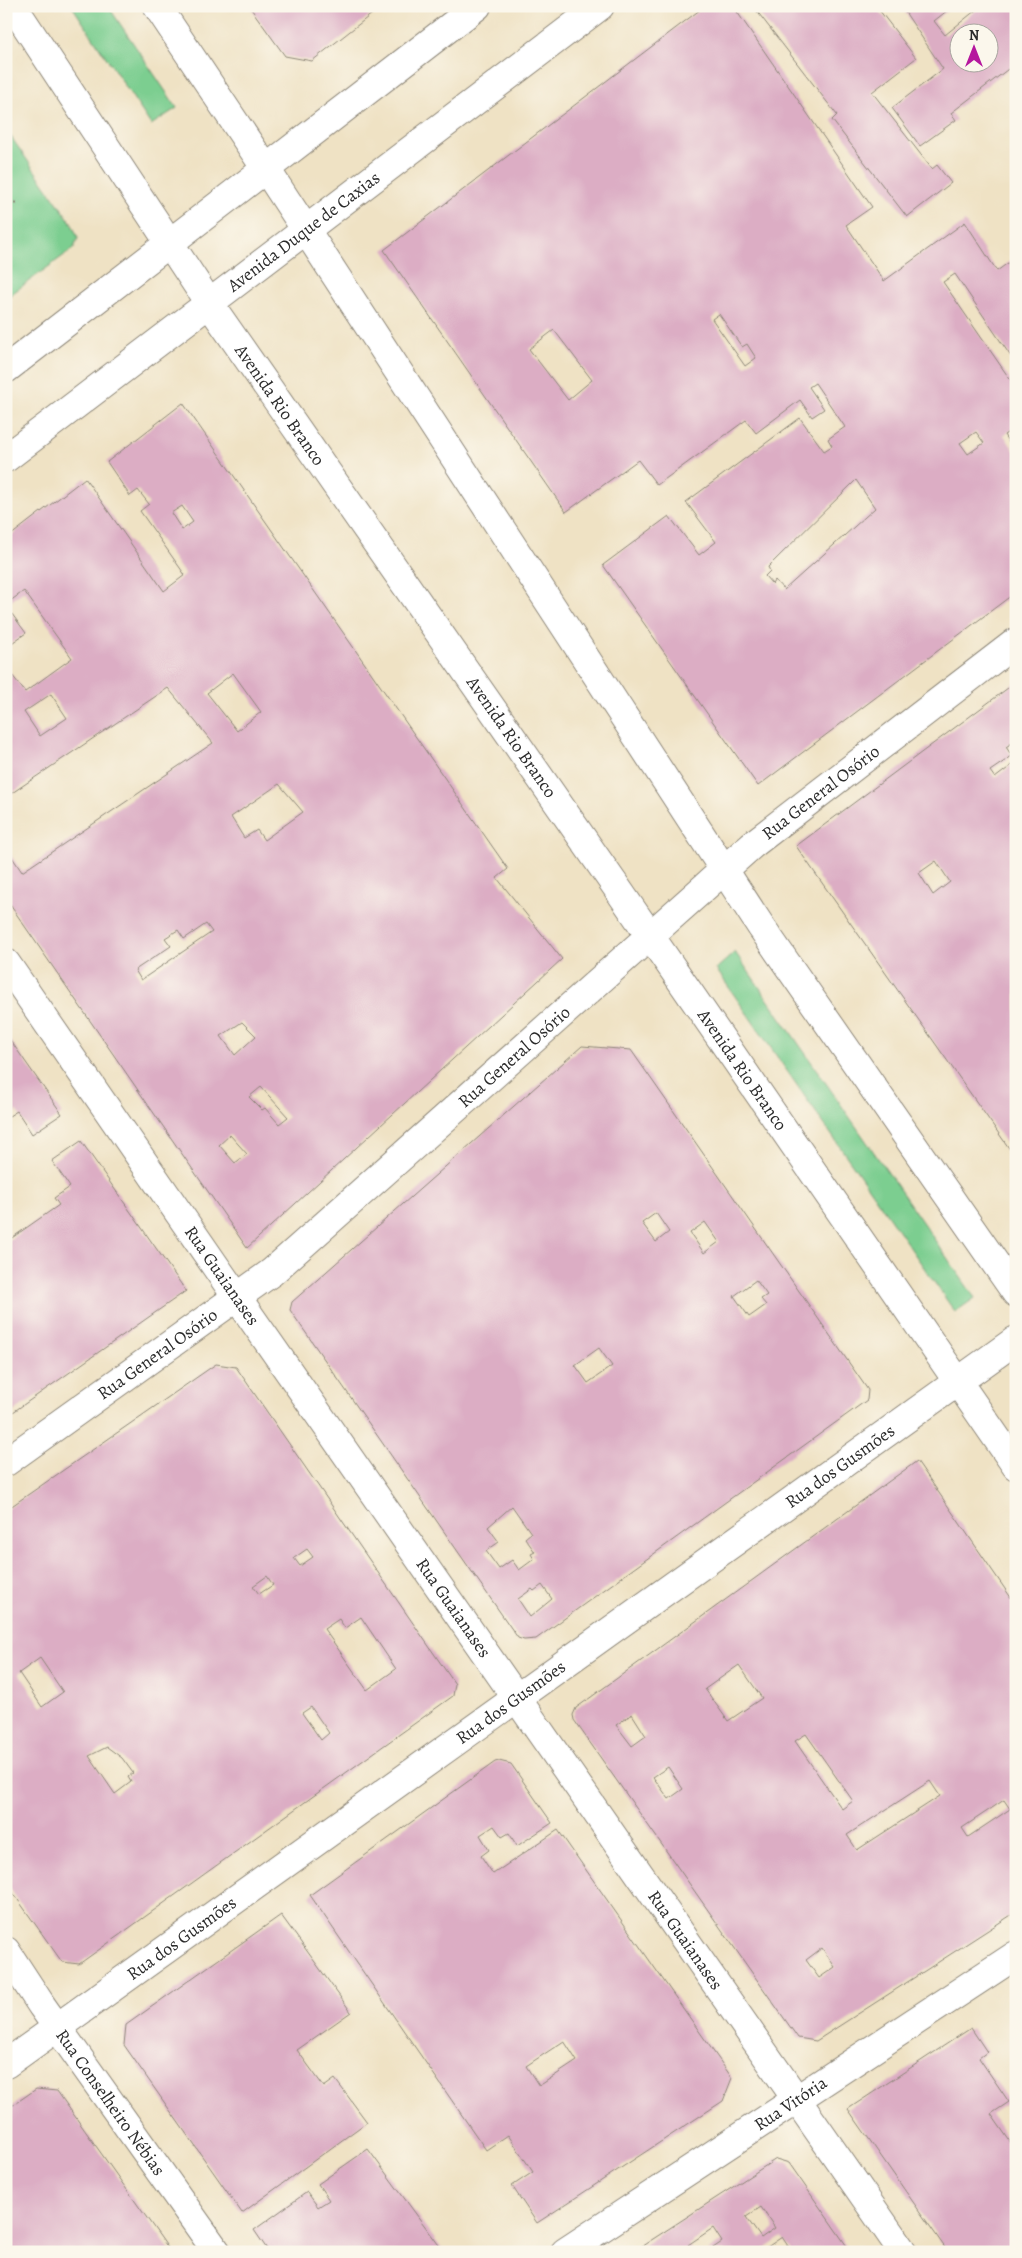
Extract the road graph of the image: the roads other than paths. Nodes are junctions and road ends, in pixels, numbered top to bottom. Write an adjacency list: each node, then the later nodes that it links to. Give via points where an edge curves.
1 (13, 6): 7 (street, Avenida Rio Branco)
2 (157, 6): 5 (street)
3 (477, 6): 5 (street)
4 (600, 6): 6 (street, Avenida Duque de Caxias)
5 (266, 169): 6 (street); 7 (street)
6 (306, 231): 8 (street, Avenida Duque de Caxias); 12 (street)
7 (169, 243): 8 (street, Avenida Rio Branco); 9 (street)
8 (210, 303): 10 (street, Avenida Duque de Caxias); 13 (street, Avenida Rio Branco)
9 (6, 369)
10 (6, 458)
11 (1016, 642): 12 (street, Rua General Osório, via 752,845)
12 (725, 870): 13 (street, Rua General Osório); 15 (street)
13 (650, 937): 16 (street, Rua General Osório, via 272,1272); 18 (street, Avenida Rio Branco)
14 (6, 963): 16 (street, Rua Guaianases)
15 (1016, 1293)
16 (237, 1297): 19 (street, Rua General Osório); 21 (street, Rua Guaianases)
17 (1016, 1340): 18 (street, Rua dos Gusmões)
18 (958, 1381): 20 (street, Avenida Rio Branco); 21 (street, Rua dos Gusmões)
19 (6, 1462)
20 (1016, 1466)
21 (517, 1697): 24 (street, Rua dos Gusmões); 26 (street, Rua Guaianases)
22 (6, 1951): 24 (street, Rua Conselheiro Nébias)
23 (1016, 1955): 26 (street, Rua Vitória)
24 (58, 2027): 25 (street, Rua dos Gusmões); 27 (street, Rua Conselheiro Nébias)
25 (6, 2064)
26 (797, 2100): 28 (street, Rua Vitória); 29 (street, Rua Guaianases)
27 (217, 2252)
28 (565, 2252)
29 (902, 2252)

